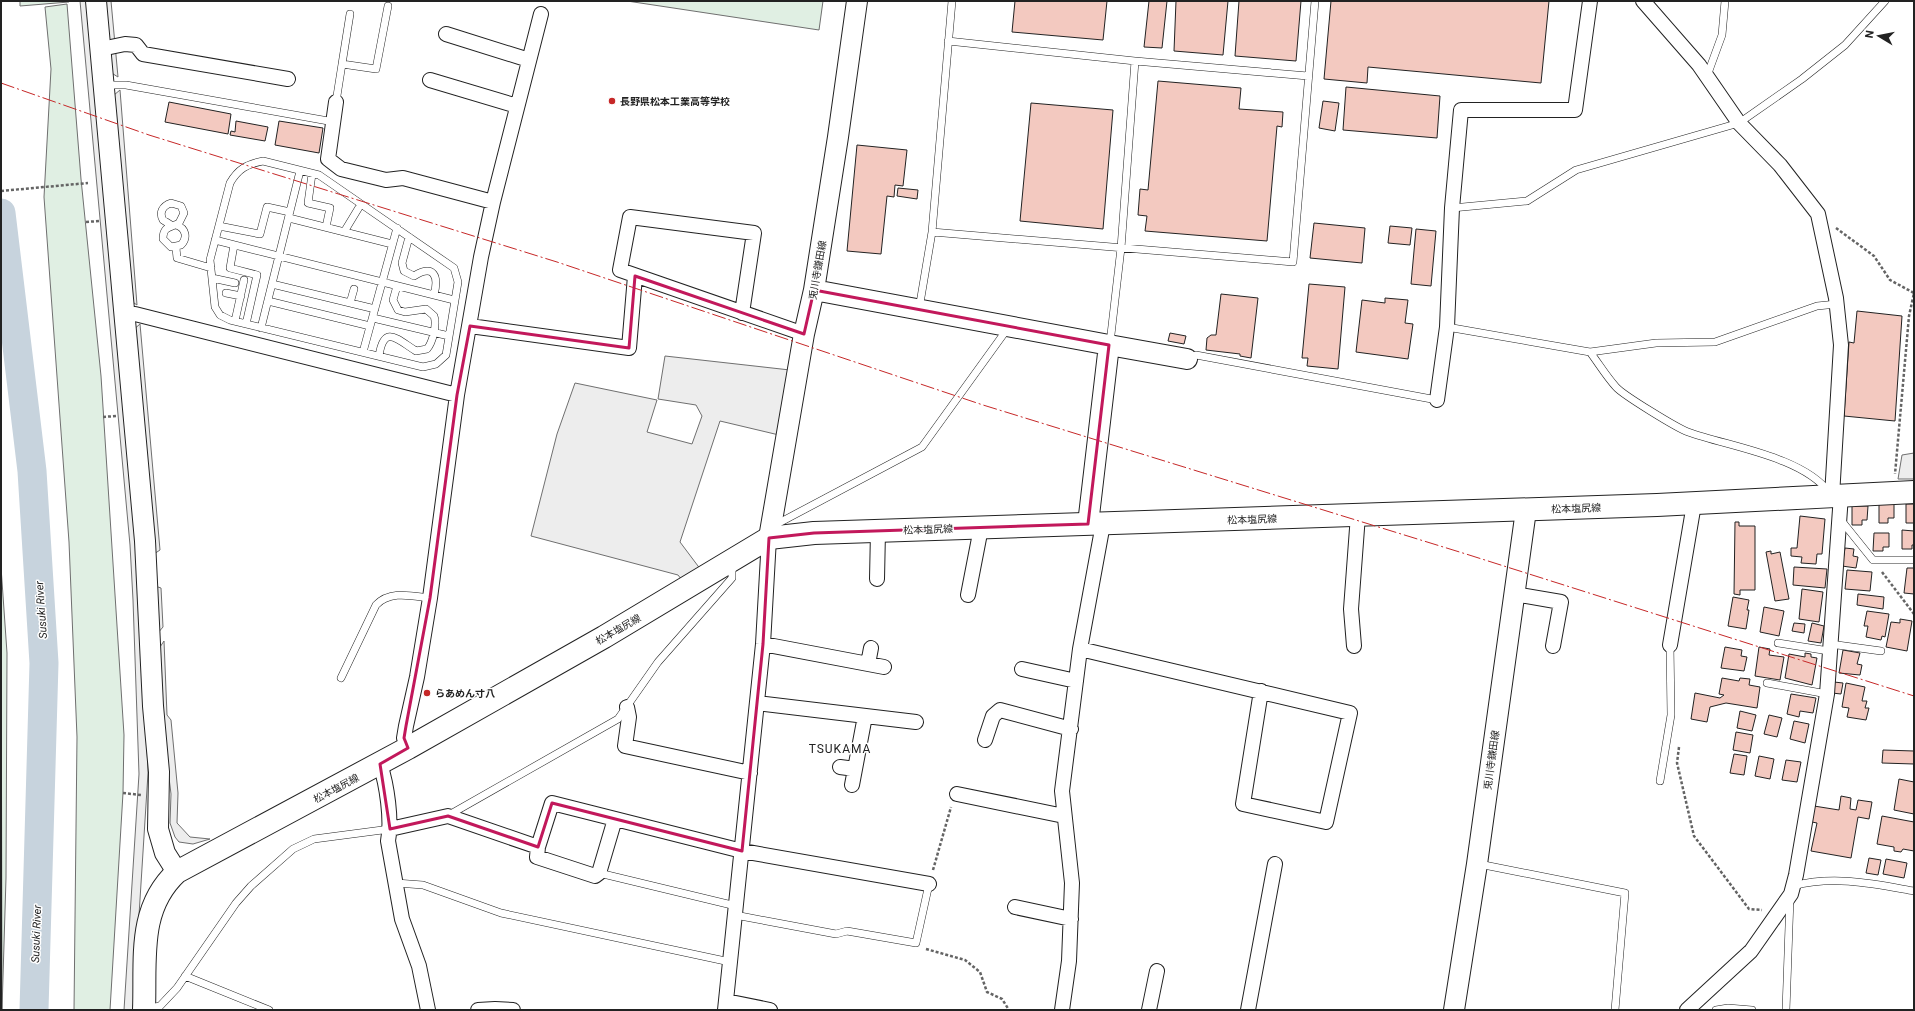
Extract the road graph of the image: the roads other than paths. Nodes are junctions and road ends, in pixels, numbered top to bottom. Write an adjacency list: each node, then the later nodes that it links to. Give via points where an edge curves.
1 (96, 1): 14 (street)
2 (857, 1): 55 (street, 兎川寺鎌田線)
3 (952, 1): 13 (lane)
4 (1315, 1): 18 (lane)
5 (1590, 1): 31 (street, via 1575,110 1461,110)
6 (1643, 1): 19 (street, via 1679,40)
7 (1725, 1): 19 (lane, via 1722,35)
8 (1885, 1): 26 (lane, via 1845,45)
9 (388, 6): 17 (lane, via 376,69)
10 (350, 14): 17 (lane)
11 (541, 14): 15 (street)
12 (446, 34): 15 (street)
13 (948, 41): 16 (lane); 38 (lane)
14 (101, 49): 20 (street, via 125,44 136,45 143,54); 22 (street)
15 (529, 60): 24 (street)
16 (1135, 61): 18 (lane); 44 (lane)
17 (342, 64): 23 (lane)
18 (1308, 76): 44 (lane, via 1293,262)
19 (1707, 76): 26 (street)
20 (288, 79)
21 (430, 80): 24 (street)
22 (104, 85): 25 (lane, via 126,84); 66 (street)
23 (336, 102): 25 (street)
24 (517, 106): 29 (street)
25 (334, 122): 29 (street, via 328,159 341,169 386,180 403,178)
26 (1739, 123): 31 (lane, via 1576,170 1527,201); 62 (street, via 1780,165 1818,214)
27 (300, 171): 28 (lane); 32 (lane); 34 (lane, via 263,161 248,163 236,173 230,183)
28 (312, 174): 30 (lane, via 319,175); 35 (lane, via 308,203 330,208)
29 (493, 202): 71 (street)
30 (361, 204): 36 (lane); 37 (lane)
31 (1452, 208): 73 (street)
32 (289, 215): 34 (lane, via 267,207 260,234); 35 (lane); 45 (lane)
33 (174, 225): 33 (lane, via 163,220 161,213 171,200 181,206 184,213 182,220); 43 (lane, via 183,228 186,235 184,242); 43 (lane, via 164,232 163,239 167,245)
34 (219, 226): 40 (lane)
35 (326, 227): 37 (lane)
36 (396, 228): 39 (lane); 41 (lane)
37 (344, 232): 41 (lane)
38 (932, 232): 44 (lane); 64 (lane)
39 (409, 236): 57 (lane, via 402,264 404,271 414,276 424,271 434,274 437,281); 59 (lane, via 454,268 458,282)
40 (215, 240): 42 (lane); 46 (lane, via 210,260)
41 (392, 244): 50 (lane)
42 (234, 245): 45 (lane); 69 (lane, via 230,268 257,275)
43 (176, 248): 46 (lane, via 177,258)
44 (1121, 248): 78 (lane)
45 (279, 256): 50 (lane); 52 (lane)
46 (211, 268): 48 (lane)
47 (635, 276): 65 (street); 65 (street, via 620,270 630,217 754,233); 71 (street, via 629,348)
48 (212, 278): 51 (lane); 68 (lane, via 215,307 220,315)
49 (244, 280): 58 (lane)
50 (382, 282): 53 (lane); 63 (lane)
51 (235, 283)
52 (272, 284): 60 (lane); 61 (lane)
53 (397, 286): 57 (lane); 75 (lane, via 395,307 405,312 429,310 435,319)
54 (354, 289): 61 (lane)
55 (814, 290): 64 (street); 76 (street, 兎川寺鎌田線)
56 (226, 293): 58 (lane)
57 (434, 295): 59 (lane)
58 (241, 296): 68 (lane)
59 (454, 300): 77 (lane)
60 (268, 301): 70 (lane); 74 (lane)
61 (350, 303): 63 (lane)
62 (1837, 304): 80 (lane, via 1817,306 1715,342 1656,343); 86 (street, via 1841,345)
63 (375, 309): 67 (lane)
64 (919, 309): 72 (street)
65 (742, 313): 76 (street)
66 (125, 315): 83 (street, via 135,314); 140 (street, via 145,541 159,772 158,829 165,853)
67 (372, 318): 70 (lane); 75 (lane)
68 (235, 321): 69 (lane)
69 (246, 324): 74 (lane)
70 (370, 326): 79 (lane)
71 (470, 326): 83 (street)
72 (1010, 326): 78 (street); 94 (lane, via 922,447)
73 (1447, 327): 80 (lane); 84 (street)
74 (261, 328): 79 (lane)
75 (433, 332): 77 (lane); 81 (lane, via 429,346 420,351 397,338 386,338 381,344)
76 (804, 334): 94 (street, 兎川寺鎌田線)
77 (449, 336): 81 (lane, via 446,355 436,364 422,367)
78 (1109, 345): 82 (street); 91 (street)
79 (363, 352): 81 (lane)
80 (1590, 352): 86 (lane, via 1616,388 1686,432 1772,457 1809,474)
81 (379, 356)
82 (1187, 359): 84 (lane, via 1196,354)
83 (457, 394): 100 (street)
84 (1437, 400)
85 (1904, 492): 86 (main road, 松本塩尻線)
86 (1836, 496): 87 (main road, 松本塩尻線); 90 (street)
87 (1694, 504): 88 (main road, 松本塩尻線); 103 (street)
88 (1526, 510): 89 (main road, 松本塩尻線); 98 (street, 兎川寺鎌田線)
89 (1358, 514): 91 (main road, 松本塩尻線); 104 (street, via 1350,609)
90 (1839, 517): 96 (lane, via 1874,560); 107 (street)
91 (1095, 524): 92 (main road, 松本塩尻線); 108 (street)
92 (981, 528): 93 (main road, 松本塩尻線); 99 (street)
93 (878, 531): 94 (main road, 松本塩尻線); 97 (street)
94 (770, 533): 95 (main road, 松本塩尻線); 102 (street)
95 (733, 560): 119 (lane, via 732,578 658,662); 124 (main road, 松本塩尻線)
96 (1914, 560)
97 (877, 579)
98 (1514, 594): 105 (street, via 1561,602); 139 (street, 兎川寺鎌田線)
99 (968, 595)
100 (430, 598): 113 (lane, via 404,595 389,596 381,600 376,605); 124 (street, via 404,738)
101 (1778, 643): 107 (lane)
102 (763, 644): 110 (street); 118 (street)
103 (1670, 645): 129 (lane, via 1671,716)
104 (1354, 646)
105 (1553, 646)
106 (871, 648): 110 (street)
107 (1829, 648): 109 (lane); 117 (street)
108 (1080, 649): 114 (street); 116 (street)
109 (1881, 651)
110 (868, 664): 111 (street)
111 (884, 667)
112 (1022, 669): 114 (street)
113 (341, 678)
114 (1076, 681): 122 (street)
115 (1768, 683): 117 (lane)
116 (1261, 691): 116 (street, via 1350,714 1326,822 1243,804)
117 (1827, 694): 144 (street)
118 (758, 703): 120 (street); 128 (street)
119 (627, 707): 128 (street, via 629,717 625,746); 132 (lane, via 618,719)
120 (865, 716): 121 (street); 127 (street)
121 (916, 722)
122 (1071, 729): 123 (street, via 1000,710 994,716); 133 (street, via 1062,791)
123 (985, 740)
124 (408, 748): 125 (main road, 松本塩尻線)
125 (380, 764): 135 (street, via 384,774); 140 (main road, 松本塩尻線)
126 (840, 767): 127 (street)
127 (855, 769): 130 (street)
128 (750, 773): 137 (street)
129 (1660, 781)
130 (852, 785)
131 (956, 794): 133 (street)
132 (448, 816): 135 (street); 136 (street)
133 (1064, 816): 148 (street, via 1072,883)
134 (615, 819): 136 (street, via 552,803); 137 (street); 141 (street)
135 (390, 829): 142 (street, via 388,840); 151 (lane, via 314,839 293,849 251,886 236,903)
136 (538, 847): 141 (street, via 537,857 595,876)
137 (742, 852): 143 (street); 147 (street)
138 (1275, 864): 161 (street)
139 (1477, 864): 162 (street, 兎川寺鎌田線); 163 (lane, via 1625,893)
140 (177, 872): 153 (main road, 松本塩尻線, via 165,884 150,913 146,930)
141 (599, 873): 147 (lane)
142 (396, 883): 149 (lane, via 423,885 501,913); 155 (street, via 402,919 419,966)
143 (929, 884): 147 (lane, via 916,943 847,931 836,934)
144 (1792, 890): 145 (lane, via 1830,880 1861,882); 164 (street, via 1751,951); 167 (lane)
145 (1914, 891)
146 (1015, 907): 148 (street)
147 (735, 910): 149 (street)
148 (1070, 919): 159 (street, via 1069,961)
149 (730, 962): 152 (street)
150 (1156, 971): 160 (street)
151 (185, 976): 153 (lane, via 160,1006); 154 (lane)
152 (726, 1006): 158 (street)
153 (144, 1010)
154 (269, 1010)
155 (428, 1010)
156 (478, 1010): 157 (street)
157 (513, 1010)
158 (770, 1010)
159 (1062, 1010)
160 (1148, 1010)
161 (1248, 1010)
162 (1454, 1010)
163 (1615, 1010)
164 (1687, 1010)
165 (1716, 1010): 166 (lane)
166 (1752, 1010)
167 (1786, 1010)

